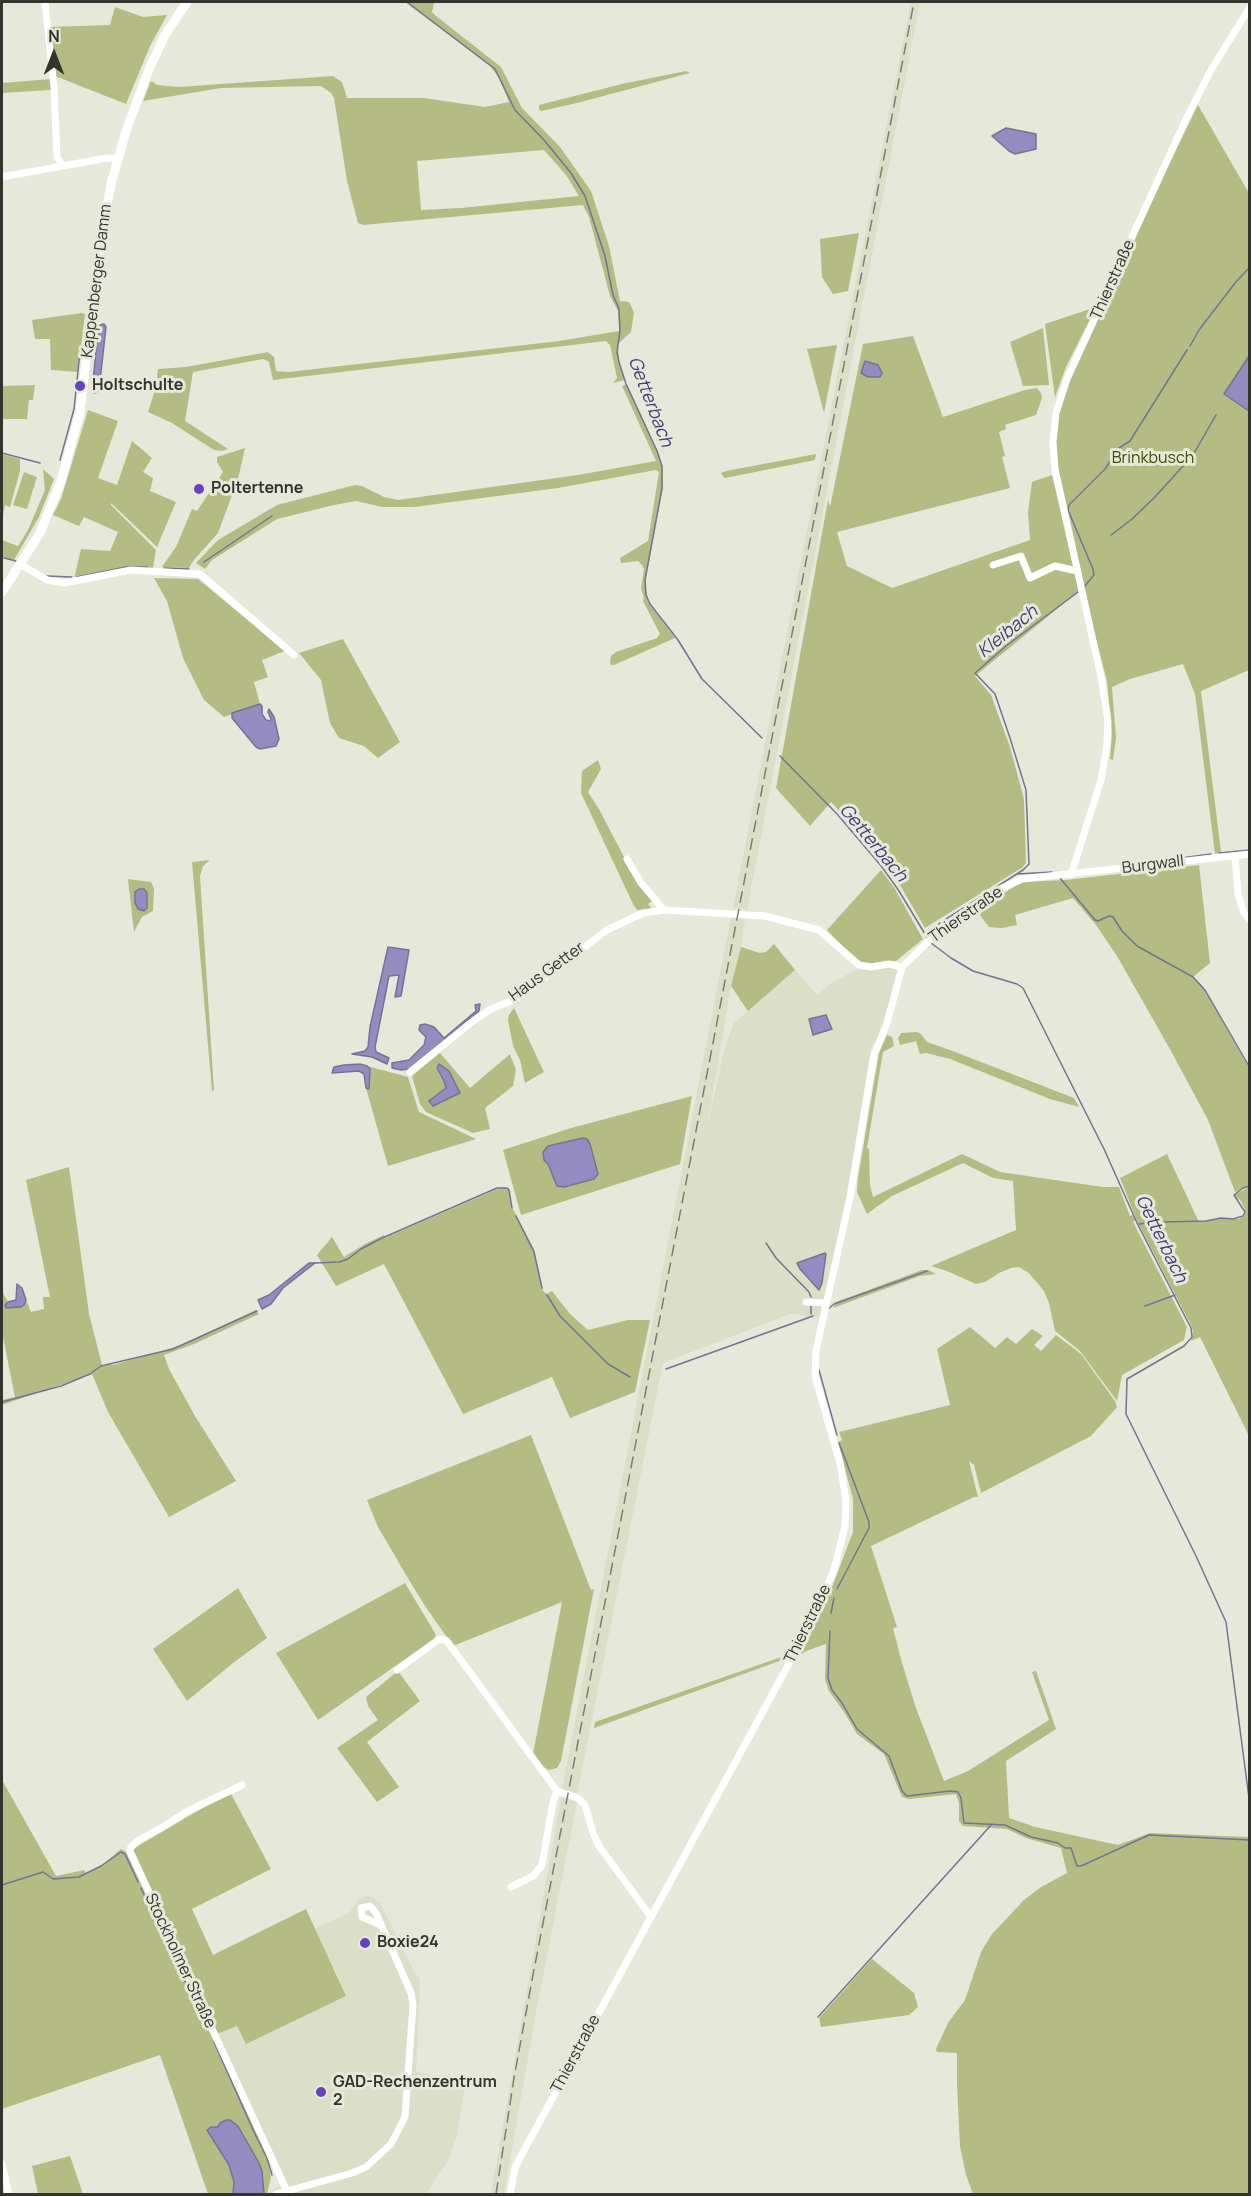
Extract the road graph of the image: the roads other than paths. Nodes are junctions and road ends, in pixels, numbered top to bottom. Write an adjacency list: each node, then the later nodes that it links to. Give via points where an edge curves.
1 (45, 2): 5 (street, via 57,157)
2 (187, 2): 4 (main road, Kappenberger Damm, via 150,67)
3 (1250, 7): 9 (street, Thierstraße, via 1187,117 1059,398 1053,428 1055,469)
4 (117, 159): 5 (street); 7 (main road, Kappenberger Damm, via 102,223 75,432 48,516)
5 (62, 165): 6 (street)
6 (2, 177)
7 (20, 564): 10 (main road, Kappenberger Damm); 11 (street, via 47,580 64,583 131,570 200,574)
8 (993, 565): 9 (street, via 1021,556 1030,578 1056,566)
9 (1077, 571): 15 (street, Thierstraße, via 1107,705 1108,733 1101,780)
10 (2, 592)
11 (294, 655)
12 (1250, 854): 13 (street, Burgwall)
13 (1235, 856): 15 (street, Burgwall); 17 (street, via 1238,894)
14 (627, 859): 16 (street)
15 (1064, 875): 18 (street, Thierstraße, via 1012,883 956,918)
16 (664, 910): 18 (street, Haus Getter, via 749,913 786,920 819,930 859,965); 19 (street, Haus Getter, via 635,916 607,930 516,999 473,1021)
17 (1250, 920)
18 (902, 967): 21 (street, Thierstraße, via 874,1055 850,1197)
19 (411, 1072)
20 (806, 1302): 21 (street)
21 (825, 1303): 26 (street, Thierstraße, via 814,1369 844,1480 846,1512 839,1553 796,1649)
22 (397, 1670): 24 (street, via 438,1640 447,1641)
23 (242, 1785): 29 (street, Stockholmer Straße, via 186,1812 139,1840 130,1851)
24 (557, 1791): 25 (street, via 542,1864 533,1876); 26 (street, via 578,1798 585,1805 599,1846)
25 (511, 1887)
26 (651, 1917): 32 (street, Thierstraße, via 521,2156)
27 (381, 1925): 29 (street, via 408,1983 413,2005 405,2117 391,2144 366,2166)
28 (2, 2164): 30 (street)
29 (287, 2190): 31 (street)
30 (9, 2194)
31 (276, 2194)
32 (510, 2194)

